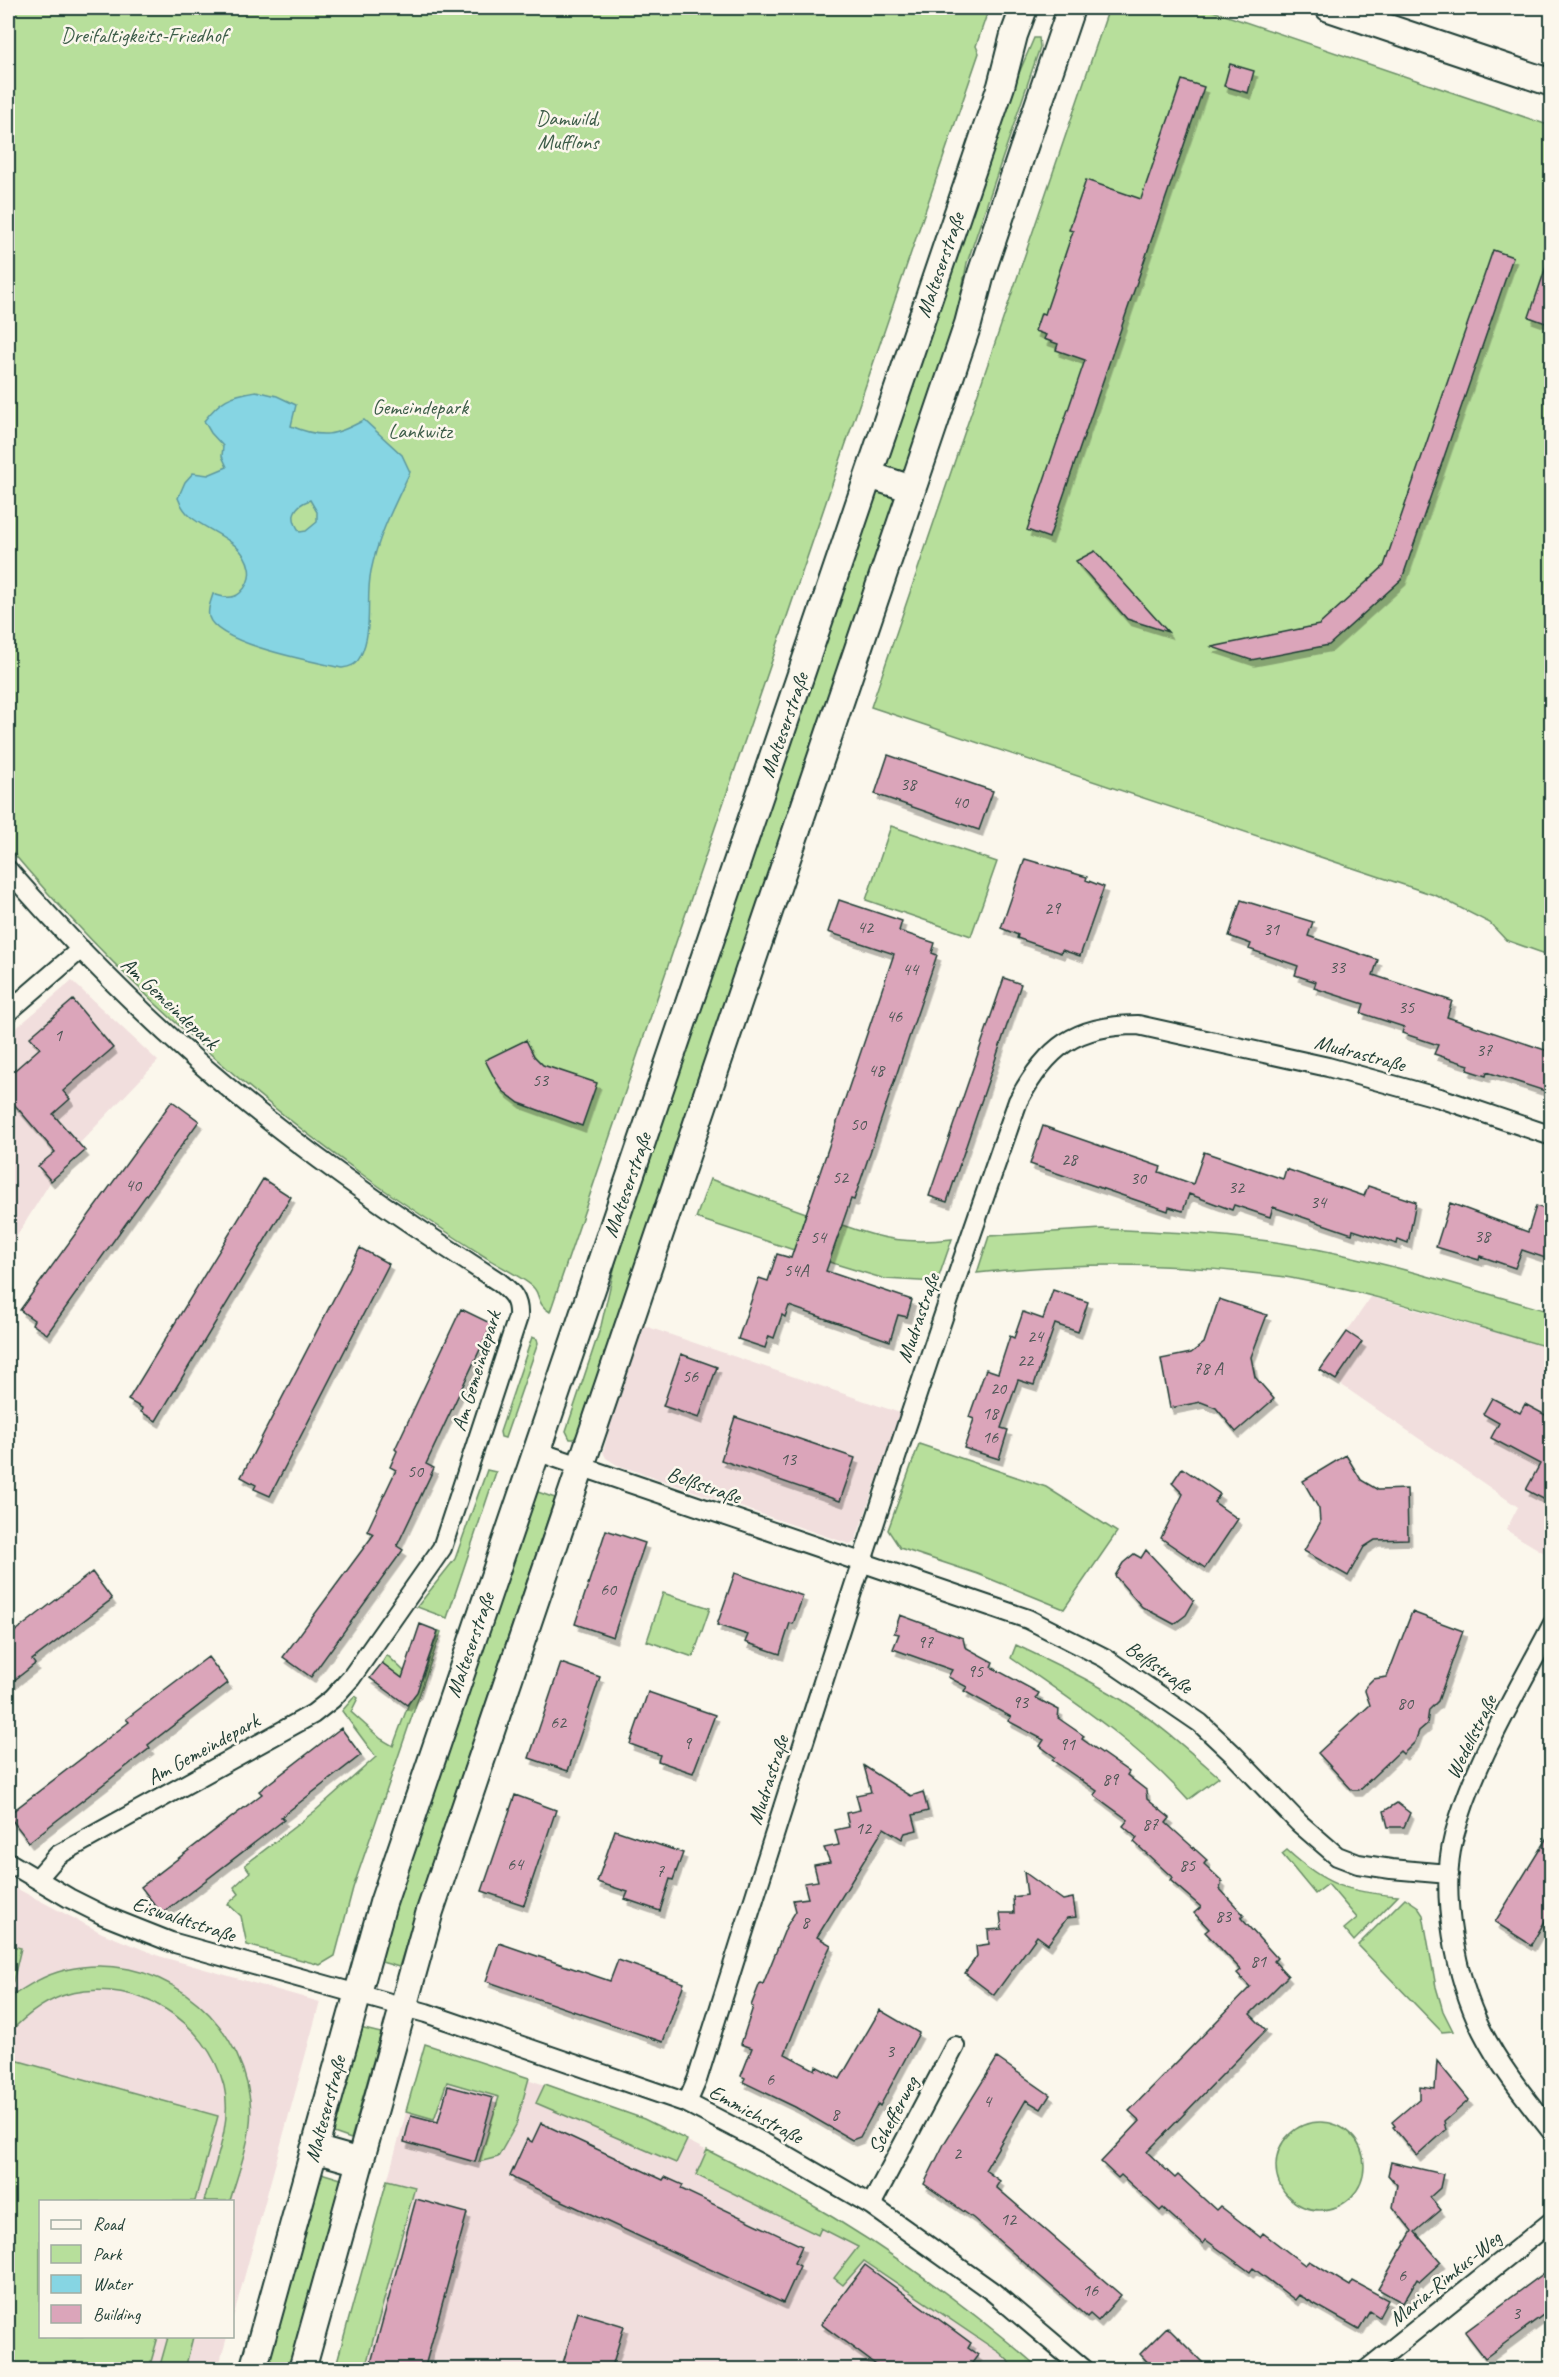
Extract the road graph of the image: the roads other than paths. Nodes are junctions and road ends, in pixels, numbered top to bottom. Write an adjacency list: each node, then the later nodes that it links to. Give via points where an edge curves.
1 (1024, 8): 5 (main road, Malteserstraße)
2 (1071, 8): 6 (main road, Malteserstraße)
3 (1329, 8): 4 (main road)
4 (1551, 83)
5 (869, 475): 6 (main road); 11 (main road, Malteserstraße)
6 (912, 489): 12 (main road, Malteserstraße)
7 (8, 870): 8 (street, Am Gemeindepark)
8 (81, 949): 9 (street); 17 (street, Am Gemeindepark, via 158,1025 241,1097 384,1207 512,1292 518,1304 518,1317 442,1548 351,1678 313,1714 58,1855)
9 (8, 1012)
10 (1551, 1136): 13 (street, Mudrastraße, via 1440,1098 1328,1067 1158,1028 1114,1025 1078,1035 1053,1052 1033,1073 1018,1101)
11 (536, 1451): 12 (street, Belßstraße); 18 (main road, Malteserstraße)
12 (579, 1466): 13 (street, Belßstraße); 19 (main road, Malteserstraße, via 430,1911)
13 (861, 1562): 16 (street, Belßstraße, via 1028,1618 1105,1658 1200,1724 1337,1856 1369,1866); 21 (street, Mudrastraße)
14 (1551, 1625): 16 (street, Wedellstraße, via 1464,1803)
15 (8, 1862): 17 (street, Eiswaldtstraße)
16 (1449, 1874): 22 (street, via 1455,1946 1470,2002 1486,2038)
17 (37, 1879): 18 (street, Eiswaldtstraße, via 104,1915 171,1942)
18 (357, 1994): 19 (street, Emmichstraße); 23 (main road, Malteserstraße)
19 (403, 2007): 21 (street, Emmichstraße); 24 (main road, Malteserstraße)
20 (956, 2046): 25 (street, Schefferweg)
21 (687, 2103): 25 (street, Emmichstraße)
22 (1551, 2132)
23 (314, 2149): 24 (main road); 27 (main road, Malteserstraße)
24 (360, 2162): 28 (main road, Malteserstraße)
25 (871, 2205): 29 (street, Emmichstraße, via 993,2292)
26 (1551, 2221): 30 (street, Maria-Rimkus-Weg)
27 (254, 2370)
28 (302, 2370)
29 (1085, 2370)
30 (1366, 2370)

